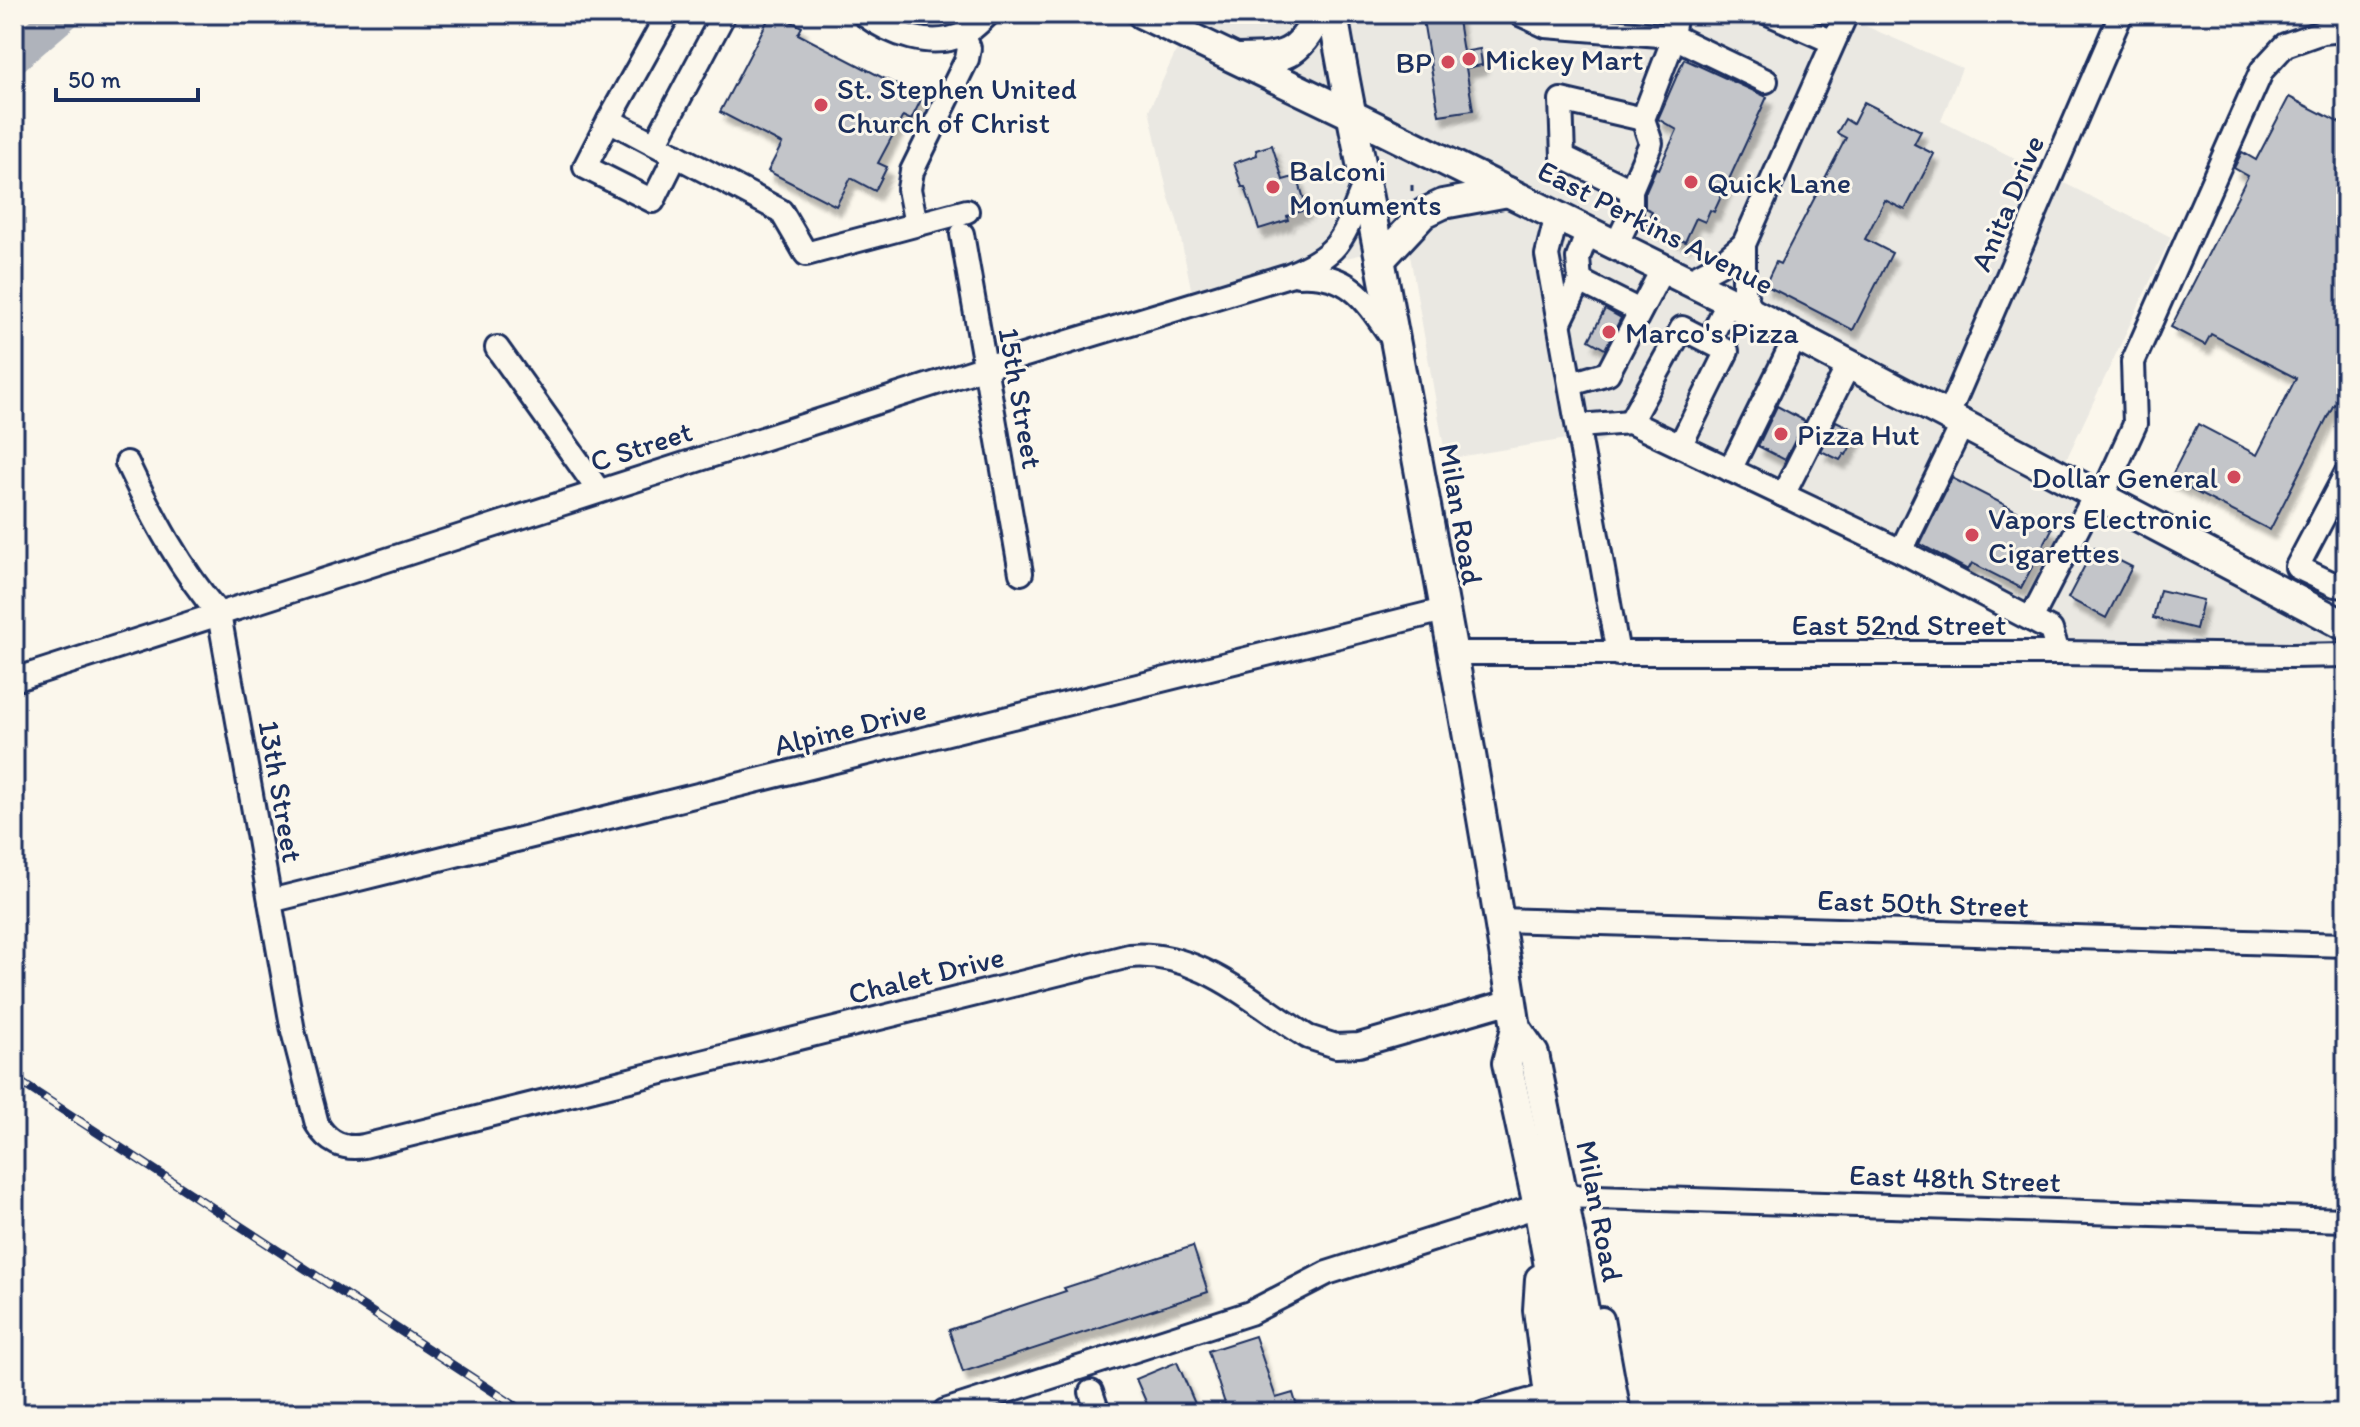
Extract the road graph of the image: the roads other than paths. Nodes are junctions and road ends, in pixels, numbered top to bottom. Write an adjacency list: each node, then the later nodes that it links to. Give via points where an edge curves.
1 (668, 14): 20 (street)
2 (724, 14): 21 (street)
3 (863, 14): 14 (street, via 903,36 933,41)
4 (988, 14): 14 (street)
5 (1142, 14): 16 (main road, East Perkins Avenue)
6 (1320, 14): 16 (main road, via 1290,54)
7 (1333, 14): 18 (main road, Milan Road)
8 (1520, 14): 12 (street, via 1546,26)
9 (1770, 14): 15 (street)
10 (1846, 14): 15 (street)
11 (2121, 14): 48 (street, Anita Drive)
12 (1674, 25): 17 (street); 19 (street)
13 (2346, 30): 57 (street, via 2285,45 2262,70 2133,362 2135,424)
14 (963, 34): 28 (street, via 967,59 912,171 909,189)
15 (1833, 42): 31 (street)
16 (1234, 59): 18 (main road, East Perkins Avenue)
17 (1766, 81)
18 (1350, 114): 23 (main road, Milan Road); 25 (main road, East Perkins Avenue)
19 (1643, 119): 24 (street, via 1651,143); 24 (street, via 1561,100 1563,157)
20 (609, 120): 21 (street); 22 (street, via 585,167 653,201)
21 (655, 144): 22 (street)
22 (676, 155): 28 (street, via 781,211 806,254)
23 (1364, 185): 33 (main road, Milan Road); 35 (street, C Street, via 1334,250)
24 (1631, 190): 32 (street, via 1631,214)
25 (1508, 192): 27 (main road, East Perkins Avenue); 33 (main road, via 1443,204 1424,213)
26 (967, 211): 28 (street)
27 (1557, 215): 29 (main road, East Perkins Avenue); 40 (street, via 1547,255)
28 (916, 224)
29 (1588, 231): 32 (main road, East Perkins Avenue); 36 (street, via 1578,258)
30 (962, 234): 46 (street, 15th Street)
31 (1744, 244): 37 (street); 38 (street)
32 (1616, 245): 34 (main road, East Perkins Avenue)
33 (1380, 260): 42 (main road, Milan Road)
34 (1663, 268): 37 (main road, East Perkins Avenue); 39 (street)
35 (1289, 275): 42 (street, C Street, via 1319,274 1345,283); 46 (street, C Street)
36 (1580, 281): 39 (street); 40 (street)
37 (1688, 281): 38 (main road, East Perkins Avenue)
38 (1740, 307): 41 (main road, East Perkins Avenue); 43 (street)
39 (1640, 311): 47 (street, via 1608,373)
40 (1560, 322): 47 (street)
41 (1796, 336): 45 (main road, East Perkins Avenue); 53 (street)
42 (1395, 341): 61 (main road, Milan Road)
43 (1709, 341): 49 (street, via 1682,328); 51 (street, via 1727,351)
44 (497, 348): 55 (street)
45 (1849, 364): 48 (main road, East Perkins Avenue); 56 (street)
46 (986, 367): 55 (street, C Street); 59 (street, 15th Street)
47 (1571, 384): 50 (street)
48 (1956, 419): 57 (main road, East Perkins Avenue); 58 (street, Anita Drive)
49 (1630, 422): 50 (street); 51 (street)
50 (1579, 426): 67 (street)
51 (1680, 446): 53 (street)
52 (127, 463): 62 (street, 13th Street, via 158,526)
53 (1730, 470): 56 (street)
54 (2346, 474): 60 (street, via 2297,567)
55 (599, 491): 62 (street, C Street)
56 (1783, 495): 58 (street)
57 (2099, 495): 63 (street); 64 (main road, East Perkins Avenue)
58 (1901, 551): 63 (street)
59 (1021, 573)
60 (2346, 586)
61 (1444, 610): 65 (main road, Milan Road); 70 (street, Alpine Drive)
62 (219, 614): 69 (street, C Street); 70 (street, 13th Street)
63 (2031, 619): 66 (street, via 2051,630)
64 (2346, 626)
65 (1453, 653): 67 (street, East 52nd Street); 71 (main road, Milan Road)
66 (2058, 653): 67 (street, East 52nd Street); 68 (street, East 52nd Street)
67 (1618, 654)
68 (2346, 655)
69 (14, 680)
70 (270, 901): 74 (street, 13th Street, via 314,1114 322,1132)
71 (1498, 920): 72 (street, East 50th Street); 73 (main road, Milan Road)
72 (2346, 945)
73 (1514, 1014): 74 (street, Chalet Drive, via 1341,1047 1308,1037 1190,963 1157,955 1129,956 364,1146); 75 (main road, Milan Road, via 1507,1063)
74 (337, 1144)
75 (1548, 1211): 76 (street, East 48th Street); 77 (main road, via 1586,1250); 78 (main road, via 1538,1310); 79 (street, East 48th Street, via 1327,1273 1250,1313); 81 (main road, Milan Road); 82 (main road, Milan Road)
76 (2346, 1220)
77 (1602, 1319): 83 (street, Milan Road)
78 (1551, 1404): 80 (street)
79 (945, 1411)
80 (1485, 1413)
81 (1576, 1413)
82 (1603, 1413)
83 (1619, 1413)

